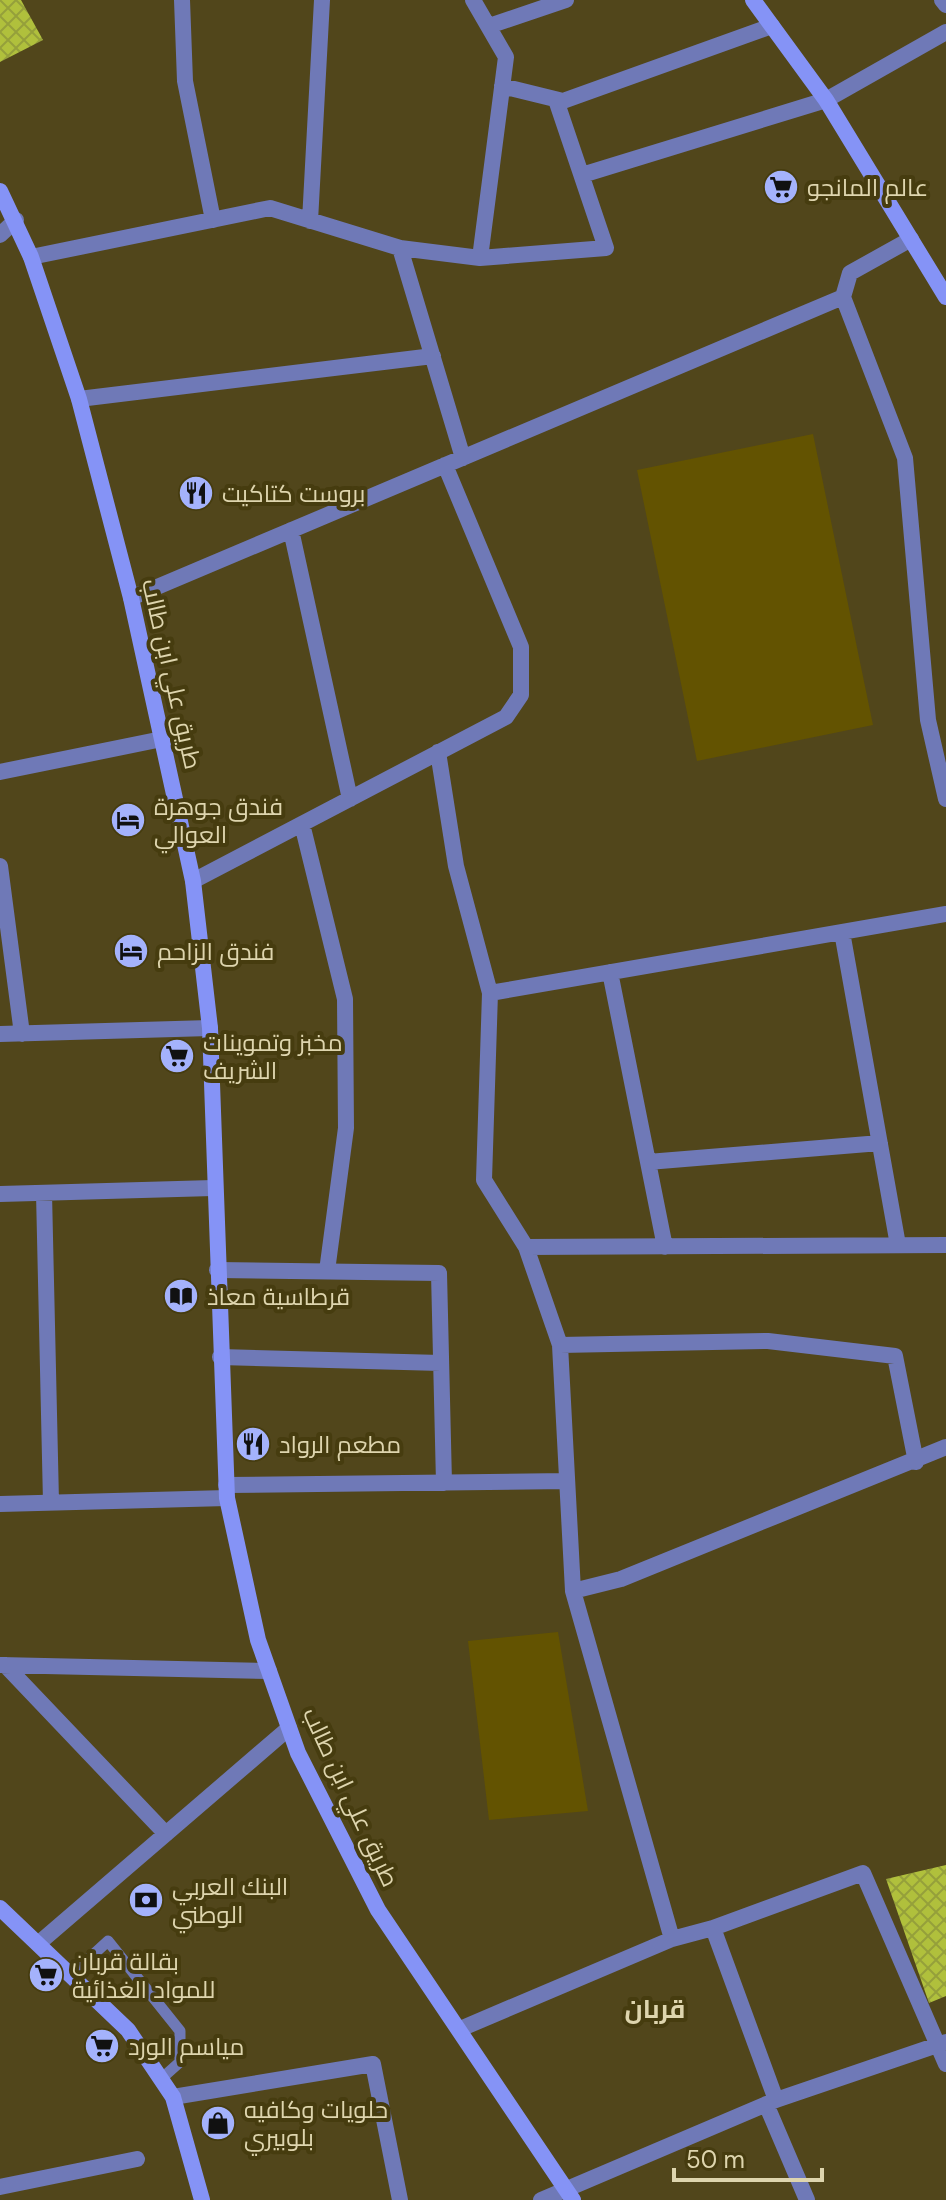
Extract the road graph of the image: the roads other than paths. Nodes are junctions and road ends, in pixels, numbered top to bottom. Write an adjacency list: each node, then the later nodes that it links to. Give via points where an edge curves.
1 (182, 0): 17 (street, via 185,81)
2 (322, 0): 18 (street)
3 (473, 0): 8 (street)
4 (566, 0): 8 (street)
5 (753, 0): 9 (main road)
6 (942, 0): 7 (street)
7 (946, 5)
8 (489, 26): 11 (street, via 506,57)
9 (772, 26): 12 (street); 13 (main road)
10 (946, 32): 13 (street)
11 (502, 86): 12 (street); 23 (street)
12 (556, 100): 14 (street)
13 (826, 100): 14 (street); 20 (main road)
14 (582, 175): 23 (street, via 606,248)
15 (0, 191): 16 (main road, طريق علي ابن طالب)
16 (16, 220): 19 (street); 22 (main road, طريق علي ابن طالب)
17 (213, 220): 18 (street, via 270,208); 22 (street)
18 (310, 221): 21 (street)
19 (0, 235)
20 (911, 239): 24 (street, via 850,273); 25 (main road)
21 (400, 248): 23 (street); 26 (street)
22 (31, 257): 27 (main road, طريق علي ابن طالب)
23 (480, 258)
24 (843, 297): 28 (street); 32 (street, via 905,458)
25 (946, 297)
26 (433, 356): 27 (street); 28 (street)
27 (79, 399): 31 (main road, طريق علي ابن طالب)
28 (463, 458): 29 (street)
29 (445, 465): 30 (street); 35 (street, via 521,647 521,695 506,717)
30 (291, 530): 31 (street); 37 (street)
31 (131, 598): 34 (main road, طريق علي ابن طالب)
32 (928, 720): 33 (street); 38 (street)
33 (946, 725)
34 (162, 739): 36 (street); 41 (main road, طريق علي ابن طالب)
35 (438, 752): 37 (street); 45 (street, via 456,866)
36 (0, 772)
37 (350, 799): 39 (street)
38 (946, 799)
39 (302, 824): 41 (street); 59 (street, via 345,999 346,1128)
40 (0, 866): 48 (street)
41 (193, 881): 46 (main road, طريق علي ابن طالب)
42 (946, 914): 43 (street)
43 (842, 932): 44 (street); 49 (street)
44 (610, 972): 45 (street); 50 (street)
45 (490, 993): 56 (street, via 484,1180)
46 (210, 1028): 48 (street); 51 (main road, طريق علي ابن طالب)
47 (0, 1034): 48 (street)
48 (22, 1034)
49 (880, 1143): 50 (street); 54 (street)
50 (648, 1162): 57 (street)
51 (213, 1188): 52 (street); 58 (main road, طريق علي ابن طالب)
52 (44, 1193): 53 (street); 68 (street)
53 (0, 1194)
54 (898, 1245): 55 (street); 57 (street)
55 (946, 1245)
56 (526, 1247): 57 (street); 60 (street)
57 (665, 1247)
58 (217, 1270): 59 (street); 61 (main road, طريق علي ابن طالب)
59 (327, 1271): 62 (street, via 439,1273)
60 (560, 1345): 64 (street, via 768,1341 895,1356); 65 (street)
61 (220, 1357): 62 (street); 67 (main road, طريق علي ابن طالب)
62 (441, 1363): 66 (street)
63 (946, 1447): 64 (street)
64 (916, 1462): 70 (street, via 621,1579)
65 (567, 1481): 66 (street); 70 (street)
66 (444, 1483): 67 (street)
67 (226, 1491): 68 (street); 72 (main road, طريق علي ابن طالب)
68 (51, 1502): 69 (street)
69 (0, 1504)
70 (573, 1591): 77 (street)
71 (3, 1665): 72 (street); 74 (street)
72 (269, 1671): 73 (main road, طريق علي ابن طالب)
73 (289, 1728): 74 (street); 80 (main road, طريق علي ابن طالب, via 378,1910)
74 (166, 1834): 78 (street)
75 (0, 1908): 78 (main road)
76 (713, 1928): 77 (street); 81 (street, via 863,1873); 85 (street)
77 (672, 1939): 80 (street)
78 (39, 1943): 79 (main road)
79 (71, 1975): 83 (main road, via 128,2030); 83 (lane, via 108,1941 180,2031 180,2062)
80 (460, 2029): 88 (main road, طريق علي ابن طالب)
81 (943, 2044): 82 (street); 85 (street)
82 (946, 2064)
83 (161, 2079): 84 (main road)
84 (173, 2097): 89 (main road); 90 (street, via 373,2064)
85 (771, 2102): 88 (street); 92 (street)
86 (137, 2159): 87 (street)
87 (2, 2181)
88 (569, 2194): 91 (street)
89 (202, 2200)
90 (400, 2200)
91 (541, 2200)
92 (807, 2200)

